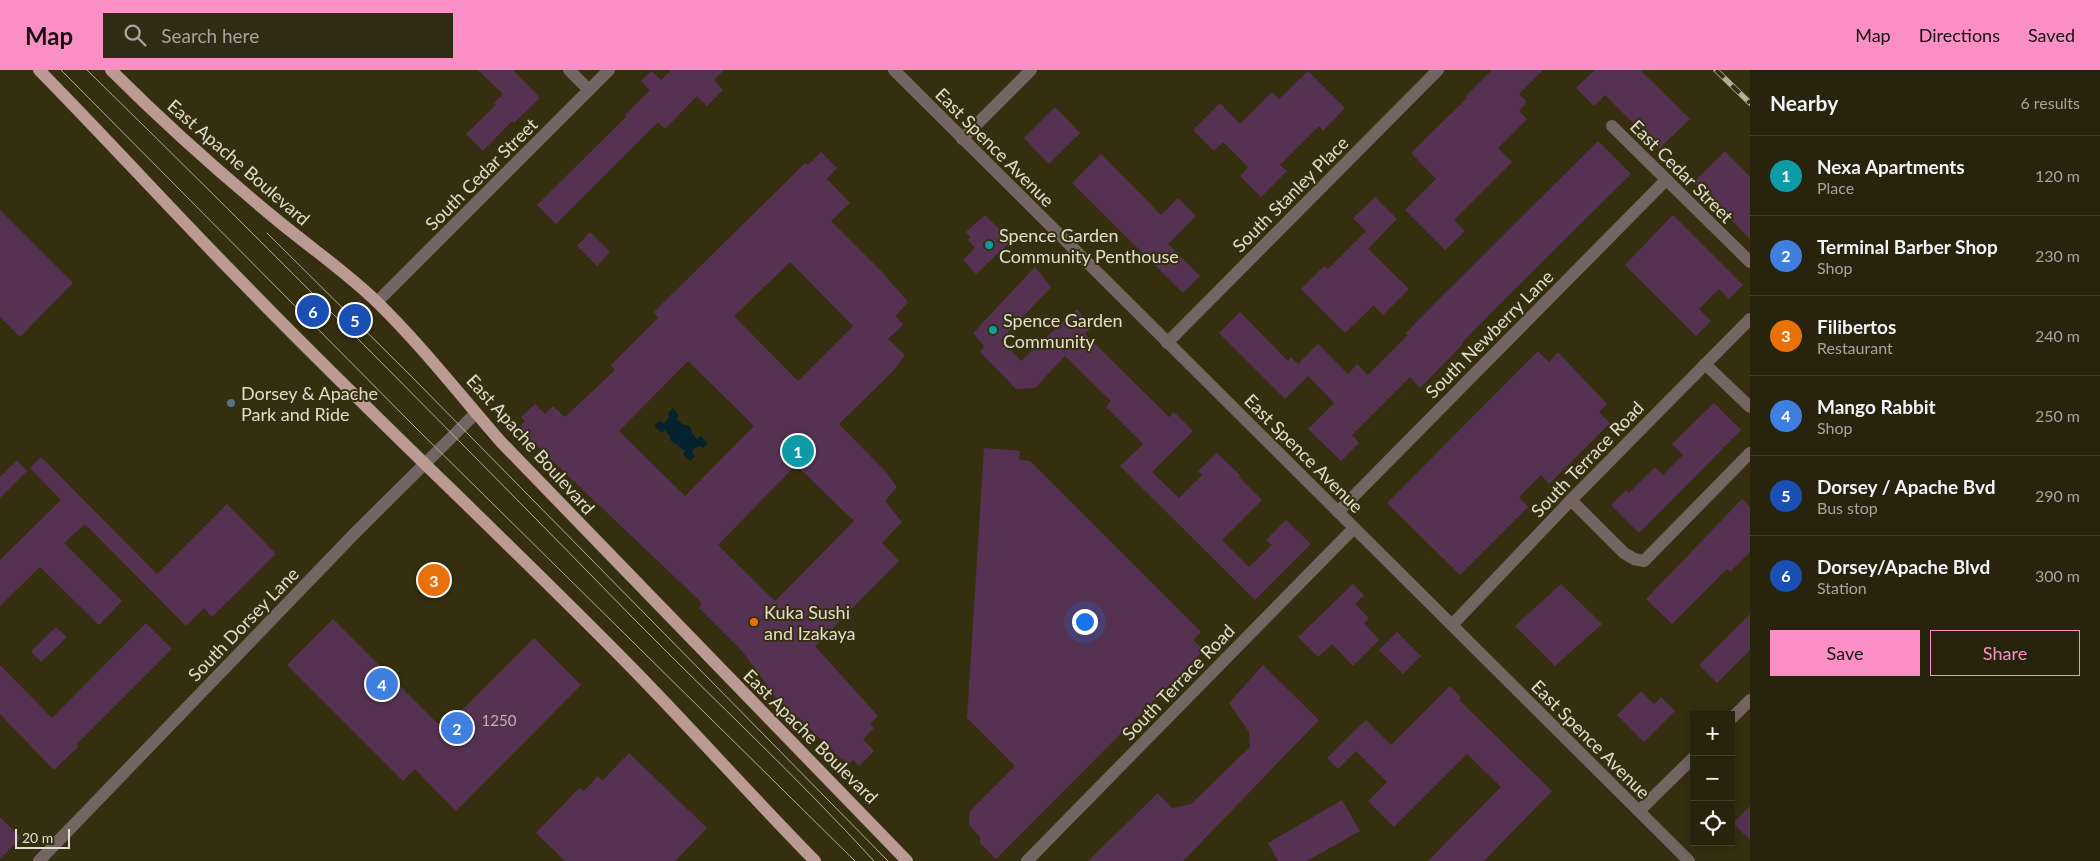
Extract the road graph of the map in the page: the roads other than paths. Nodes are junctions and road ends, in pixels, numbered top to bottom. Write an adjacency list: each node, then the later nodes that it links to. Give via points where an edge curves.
1 (39, 70): 20 (main road, via 243,283)
2 (112, 70): 13 (main road, East Apache Boulevard, via 158,117)
3 (569, 70): 8 (street)
4 (609, 70): 8 (street, South Cedar Street)
5 (894, 70): 10 (street, East Spence Avenue)
6 (1030, 70): 10 (street)
7 (1438, 70): 15 (street, South Stanley Place)
8 (589, 90): 13 (street, South Cedar Street)
9 (1612, 126): 11 (street, East Cedar Street)
10 (962, 139): 15 (street, East Spence Avenue)
11 (1666, 180): 12 (street, East Cedar Street); 22 (street, South Newberry Lane)
12 (1750, 262)
13 (377, 302): 18 (main road, East Apache Boulevard)
14 (1750, 319): 16 (street, South Terrace Road)
15 (1167, 342): 22 (street, East Spence Avenue)
16 (1705, 364): 17 (street); 21 (street, South Terrace Road)
17 (1750, 407)
18 (476, 413): 20 (street, South Dorsey Lane); 31 (main road, East Apache Boulevard, via 649,597)
19 (1750, 453): 21 (street, via 1644,561 1624,553)
20 (424, 464): 29 (street, South Dorsey Lane); 30 (main road, via 624,661)
21 (1571, 500): 24 (street, South Terrace Road)
22 (1338, 512): 23 (street, East Spence Avenue)
23 (1354, 528): 24 (street, East Spence Avenue); 32 (street, South Terrace Road)
24 (1452, 625): 28 (street, East Spence Avenue)
25 (1750, 700): 26 (street)
26 (1735, 715)
27 (1690, 760): 28 (street)
28 (1639, 812): 33 (street, East Spence Avenue)
29 (39, 861)
30 (815, 861)
31 (907, 861)
32 (1027, 861)
33 (1689, 861)

